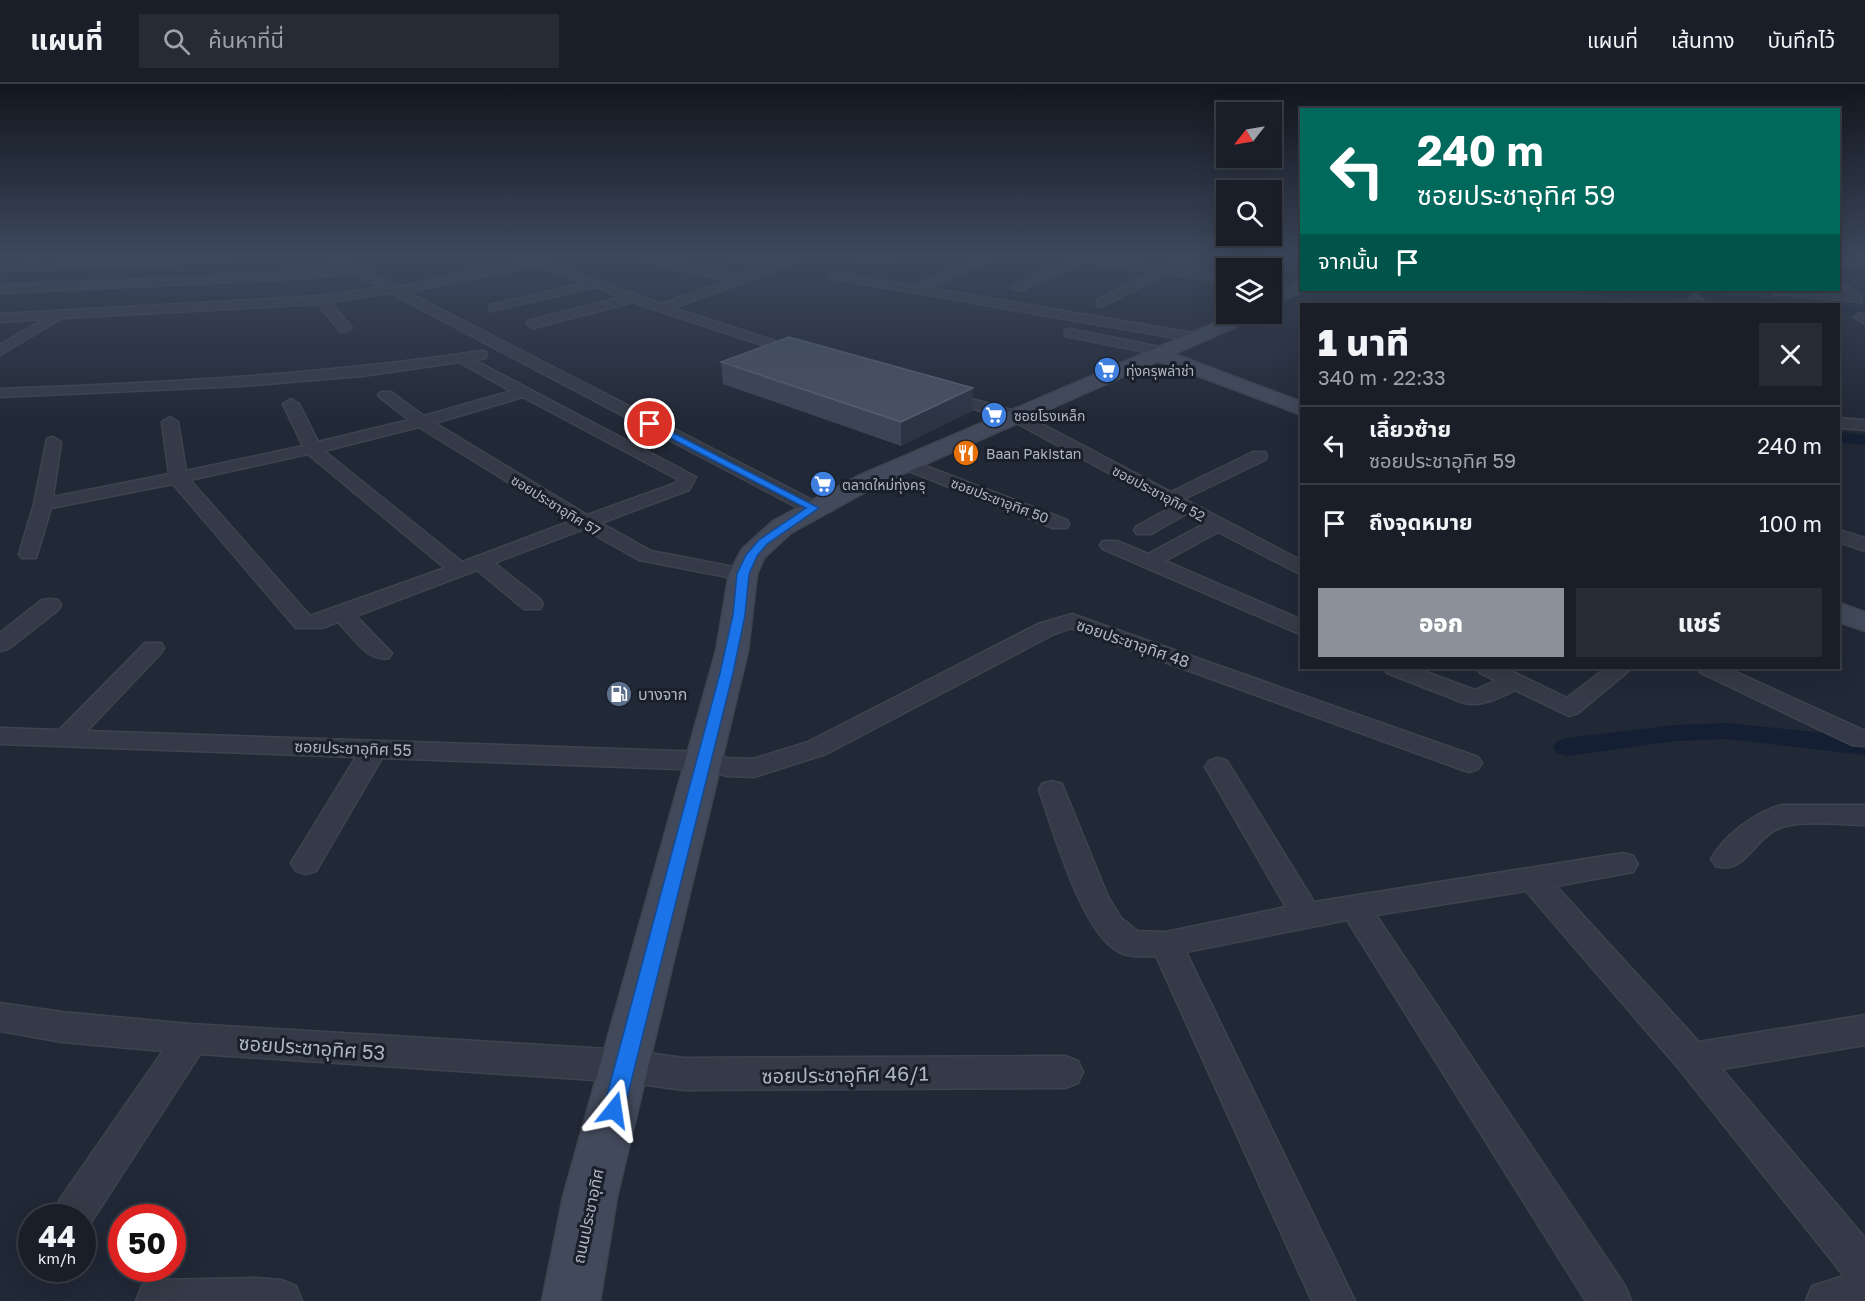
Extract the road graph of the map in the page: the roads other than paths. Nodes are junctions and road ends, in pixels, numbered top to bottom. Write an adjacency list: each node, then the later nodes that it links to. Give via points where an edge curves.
1 (75, 313): 7 (street)
2 (332, 313): 11 (street)
3 (436, 313): 15 (street)
4 (576, 313): 9 (street)
5 (676, 313): 17 (street)
6 (1049, 313): 13 (street)
7 (61, 314): 8 (street); 14 (street)
8 (0, 318)
9 (533, 324)
10 (1228, 324): 13 (main road, ถนนประชาอุทิศ)
11 (345, 328)
12 (1060, 330): 16 (street)
13 (1198, 338): 16 (main road, ถนนประชาอุทิศ)
14 (0, 351)
15 (507, 351): 21 (street, via 408,367 251,381); 37 (street)
16 (1162, 353): 24 (main road); 25 (main road, ถนนประชาอุทิศ)
17 (815, 358)
18 (465, 362): 20 (street)
19 (926, 390): 25 (street, ซอยประชาอุทิศ 52)
20 (524, 392): 27 (street); 38 (street, via 687,477 683,486)
21 (0, 393)
22 (386, 395): 27 (street, ซอยประชาอุทิศ 57)
23 (291, 404): 31 (street)
24 (1300, 408)
25 (1016, 416): 33 (main road, ถนนประชาอุทิศ); 35 (street, ซอยประชาอุทิศ 52)
26 (170, 422): 34 (street)
27 (424, 423): 31 (street); 38 (street, ซอยประชาอุทิศ 57)
28 (1840, 423): 29 (street)
29 (1865, 424)
30 (53, 442): 36 (street)
31 (313, 450): 34 (street); 49 (street)
32 (1259, 456): 35 (street)
33 (907, 464): 37 (main road, ถนนประชาอุทิศ); 39 (street, ซอยประชาอุทิศ 50)
34 (178, 478): 36 (street); 54 (street, via 298,619 309,623)
35 (1178, 503): 40 (street, ซอยประชาอุทิศ 52); 41 (street)
36 (43, 504): 45 (street)
37 (813, 508): 50 (main road, ถนนประชาอุทิศ, via 763,542)
38 (584, 523): 46 (street); 50 (street, ซอยประชาอุทิศ 57, via 638,554)
39 (1060, 524)
40 (1218, 524): 47 (street); 48 (street, ซอยประชาอุทิศ 52)
41 (1144, 530)
42 (1840, 536): 44 (street)
43 (1110, 545): 47 (street)
44 (1865, 545)
45 (29, 554)
46 (480, 562): 49 (street); 51 (street)
47 (1149, 562): 56 (street)
48 (1300, 567)
49 (459, 569): 54 (street)
50 (743, 574): 69 (main road, ถนนประชาอุทิศ, via 734,642)
51 (532, 604)
52 (50, 605): 57 (street)
53 (1840, 612): 55 (main road)
54 (342, 614): 59 (street)
55 (1865, 622)
56 (1300, 627)
57 (0, 644)
58 (153, 648): 66 (street)
59 (381, 653)
60 (1398, 669): 64 (street, via 1473,698)
61 (1490, 669): 64 (street)
62 (1619, 669): 64 (street, via 1569,708)
63 (1710, 669): 67 (street)
64 (1514, 681)
65 (0, 736): 66 (street, ซอยประชาอุทิศ 55)
66 (66, 738): 68 (street, ซอยประชาอุทิศ 55)
67 (1861, 739)
68 (374, 749): 69 (street, ซอยประชาอุทิศ 55); 75 (street)
69 (705, 761): 70 (street, ซอยประชาอุทิศ 48, via 754,768 817,748 1046,629 1072,621); 85 (main road, ถนนประชาอุทิศ)
70 (1469, 763)
71 (1218, 766): 79 (street)
72 (1052, 790): 80 (street, via 1094,899 1110,927 1130,943)
73 (1865, 815): 74 (street, via 1781,815 1761,825)
74 (1726, 859)
75 (306, 863)
76 (1623, 864): 77 (street)
77 (1531, 877): 78 (street); 84 (street)
78 (1356, 909): 79 (street); 94 (street)
79 (1306, 915): 80 (street)
80 (1166, 945): 93 (street)
81 (0, 1017): 83 (street, ซอยประชาอุทิศ 53)
82 (1865, 1030): 84 (street)
83 (191, 1039): 85 (street, ซอยประชาอุทิศ 53); 87 (street)
84 (1692, 1059): 88 (street)
85 (625, 1066): 86 (street, ซอยประชาอุทิศ 46/1, via 726,1075); 92 (main road, ถนนประชาอุทิศ, via 590,1197)
86 (1065, 1072)
87 (80, 1204)
88 (1865, 1270)
89 (1865, 1292): 95 (street)
90 (265, 1300): 91 (street)
91 (157, 1301)
92 (571, 1301)
93 (1334, 1301)
94 (1610, 1301)
95 (1827, 1301)

